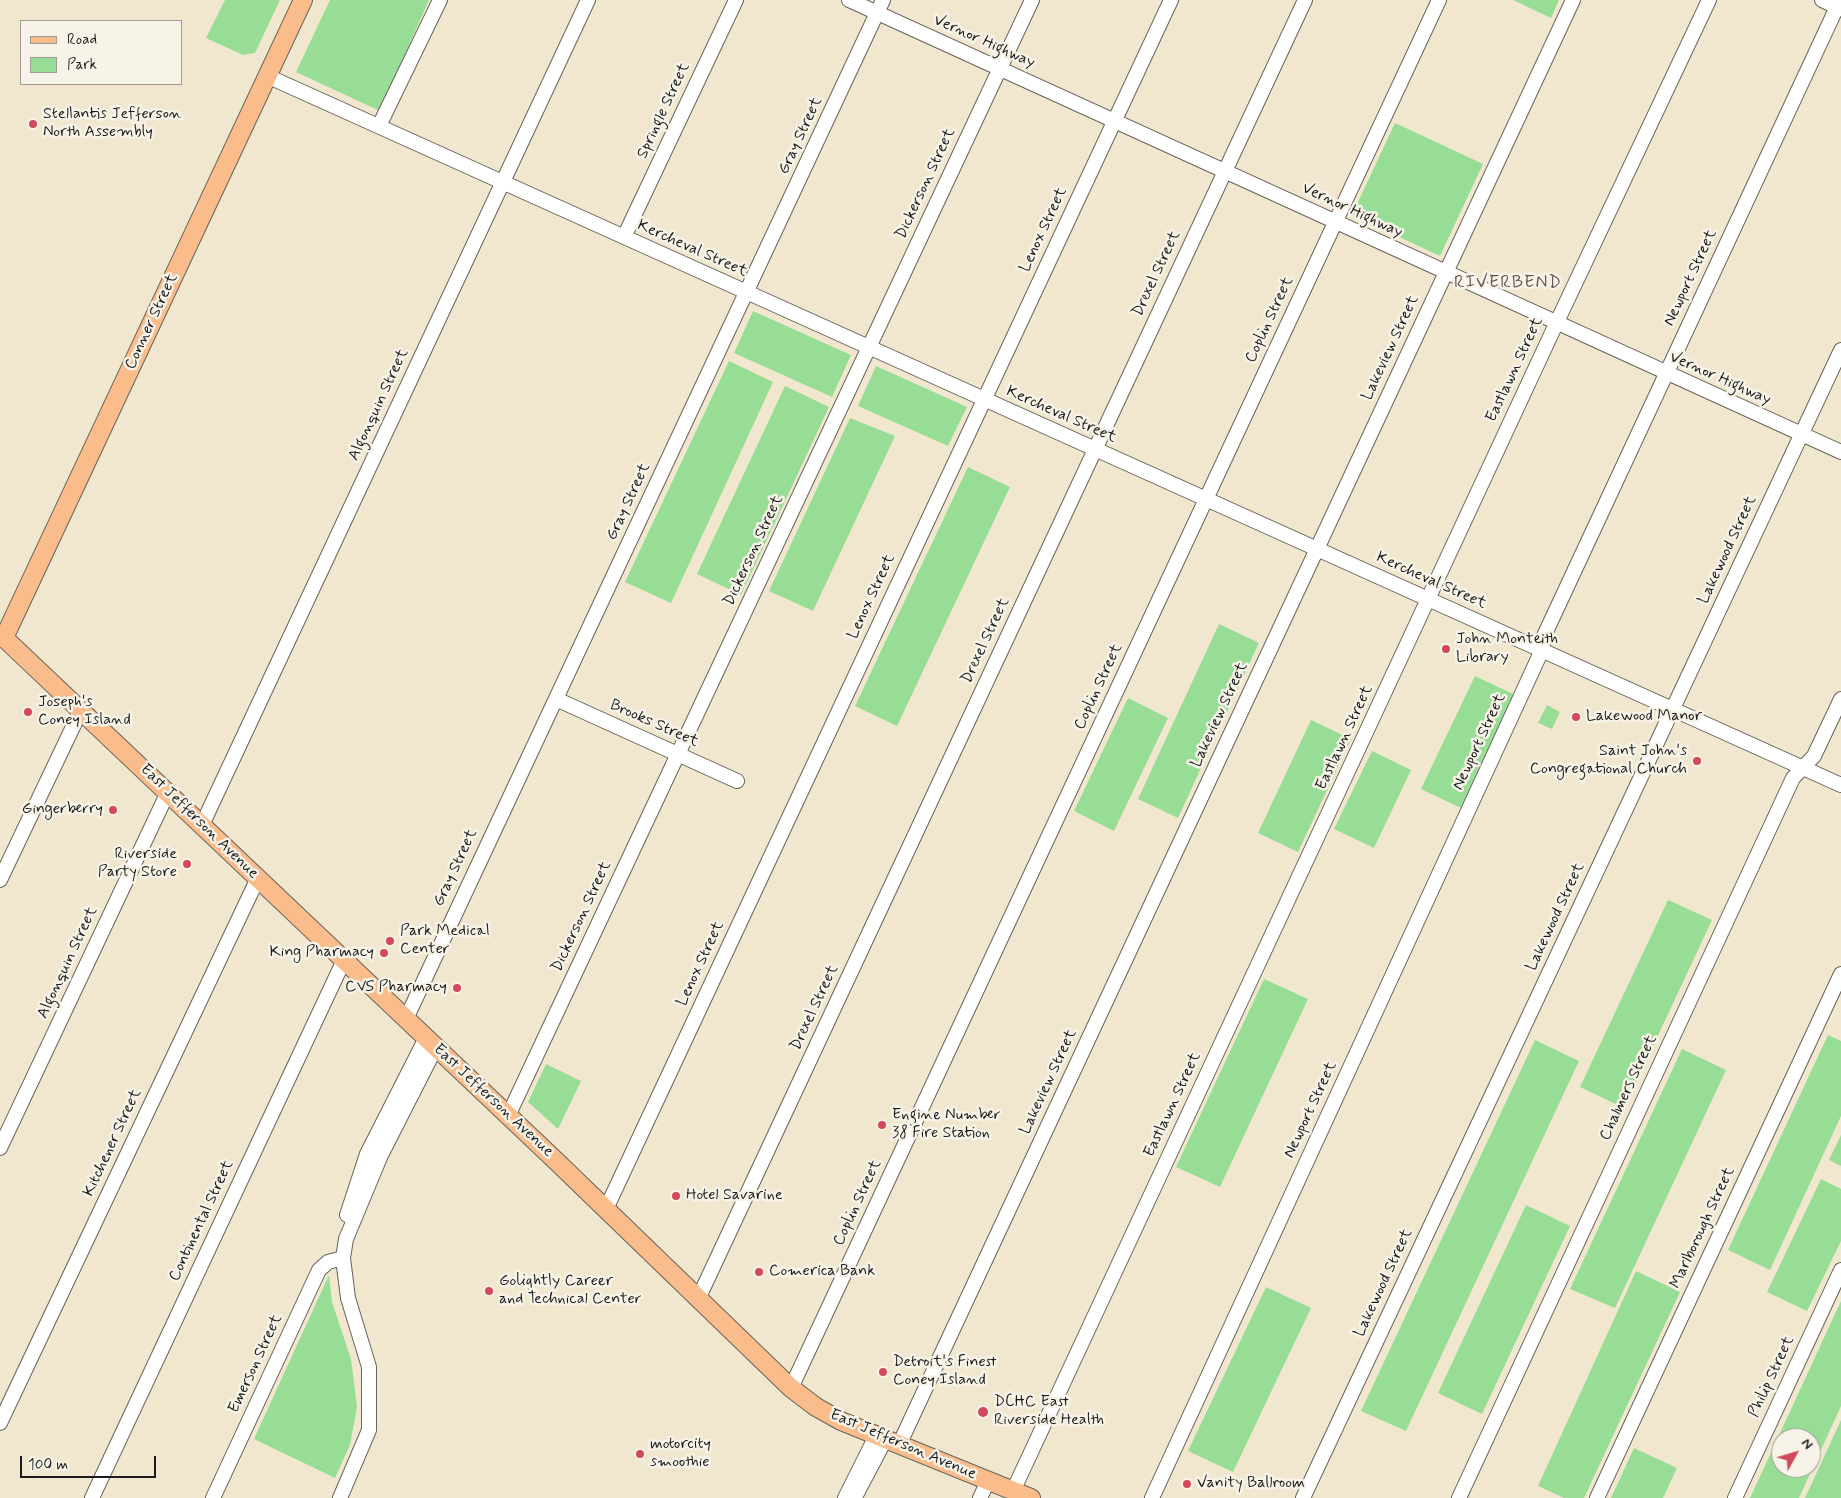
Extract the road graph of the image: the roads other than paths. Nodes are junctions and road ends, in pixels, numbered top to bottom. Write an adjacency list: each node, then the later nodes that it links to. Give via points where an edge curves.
1 (303, 0): 17 (main road, Conner Street)
2 (440, 0): 19 (street)
3 (588, 0): 21 (street, Algonquin Street)
4 (736, 0): 23 (street, Springle Street)
5 (849, 0): 15 (street, Vernor Highway)
6 (884, 0): 15 (street, Gray Street)
7 (1032, 0): 16 (street, Dickerson Street)
8 (1171, 0): 18 (street, Lenox Street)
9 (1305, 0): 20 (street, Drexel Street)
10 (1438, 0): 22 (street, Coplin Street)
11 (1573, 0): 24 (street, Lakeview Street)
12 (1709, 0): 26 (street, Eastlawn Street)
13 (1822, 0): 14 (street)
14 (1840, 6): 29 (street, Newport Street)
15 (877, 13): 16 (street, Vernor Highway); 25 (street, Gray Street)
16 (1000, 68): 18 (street, Vernor Highway); 27 (street, Dickerson Street)
17 (267, 76): 19 (street, Kercheval Street); 37 (main road, Conner Street)
18 (1114, 121): 20 (street, Vernor Highway); 30 (street, Lenox Street)
19 (379, 126): 21 (street, Kercheval Street)
20 (1224, 172): 22 (street, Vernor Highway); 32 (street, Drexel Street)
21 (502, 182): 23 (street, Kercheval Street); 48 (street, Algonquin Street)
22 (1335, 222): 24 (street, Vernor Highway); 34 (street, Coplin Street)
23 (624, 237): 25 (street, Kercheval Street)
24 (1446, 273): 26 (street, Vernor Highway); 35 (street, Lakeview Street)
25 (747, 293): 27 (street, Kercheval Street); 39 (street, Gray Street)
26 (1556, 324): 29 (street, Vernor Highway); 36 (street, Eastlawn Street)
27 (868, 347): 30 (street, Kercheval Street); 43 (street, Dickerson Street)
28 (1841, 350): 31 (street, Lakewood Street)
29 (1666, 374): 31 (street, Vernor Highway); 38 (street, Newport Street, via 1544,636)
30 (984, 399): 32 (street, Kercheval Street); 57 (street, Lenox Street)
31 (1802, 434): 33 (street, Vernor Highway); 41 (street, Lakewood Street)
32 (1095, 449): 34 (street, Kercheval Street); 60 (street, Drexel Street)
33 (1841, 452)
34 (1206, 499): 35 (street, Kercheval Street); 61 (street, Coplin Street)
35 (1317, 549): 36 (street, Kercheval Street); 63 (street, Lakeview Street)
36 (1429, 599): 38 (street, Kercheval Street); 65 (street, Eastlawn Street)
37 (2, 639): 42 (main road, East Jefferson Avenue)
38 (1542, 650): 41 (street, Kercheval Street); 73 (street, Newport Street)
39 (556, 699): 43 (street, Brooks Street); 53 (street, Gray Street)
40 (1841, 699): 44 (street, Chalmers Street, via 1814,756)
41 (1673, 709): 44 (street, Kercheval Street); 74 (street, Lakewood Street)
42 (80, 710): 47 (main road, East Jefferson Avenue); 50 (street)
43 (678, 754): 45 (street, Brooks Street); 55 (street, Dickerson Street)
44 (1803, 768): 46 (street, Kercheval Street); 75 (street, Chalmers Street, via 1793,778 1742,885)
45 (737, 781)
46 (1841, 785)
47 (168, 792): 48 (main road, East Jefferson Avenue); 56 (street, Algonquin Street)
48 (202, 825): 49 (main road, East Jefferson Avenue)
49 (258, 878): 51 (main road, East Jefferson Avenue); 62 (street, Kitchener Street)
50 (0, 880)
51 (344, 960): 53 (main road, East Jefferson Avenue); 66 (street, Continental Street)
52 (1841, 974): 76 (street, Marlborough Street)
53 (406, 1019): 54 (main road, East Jefferson Avenue)
54 (431, 1042): 55 (main road, East Jefferson Avenue); 58 (street, via 367,1154 346,1219)
55 (508, 1116): 57 (main road, East Jefferson Avenue)
56 (0, 1148)
57 (606, 1209): 60 (main road, East Jefferson Avenue)
58 (344, 1258): 67 (street, Emerson Street, via 328,1262 319,1270); 68 (street, via 348,1298 369,1367 369,1430)
59 (1841, 1270): 77 (street, Philip Street)
60 (699, 1297): 61 (main road, East Jefferson Avenue)
61 (791, 1388): 63 (main road, East Jefferson Avenue, via 832,1416)
62 (0, 1423)
63 (887, 1440): 64 (main road, East Jefferson Avenue); 69 (street); 70 (street)
64 (988, 1481): 65 (main road, East Jefferson Avenue); 71 (street)
65 (1013, 1491): 72 (main road, East Jefferson Avenue)
66 (92, 1498)
67 (213, 1498)
68 (340, 1498)
69 (845, 1498)
70 (855, 1498)
71 (980, 1498)
72 (1031, 1498)
73 (1152, 1498)
74 (1303, 1498)
75 (1459, 1498)
76 (1597, 1498)
77 (1735, 1498)

